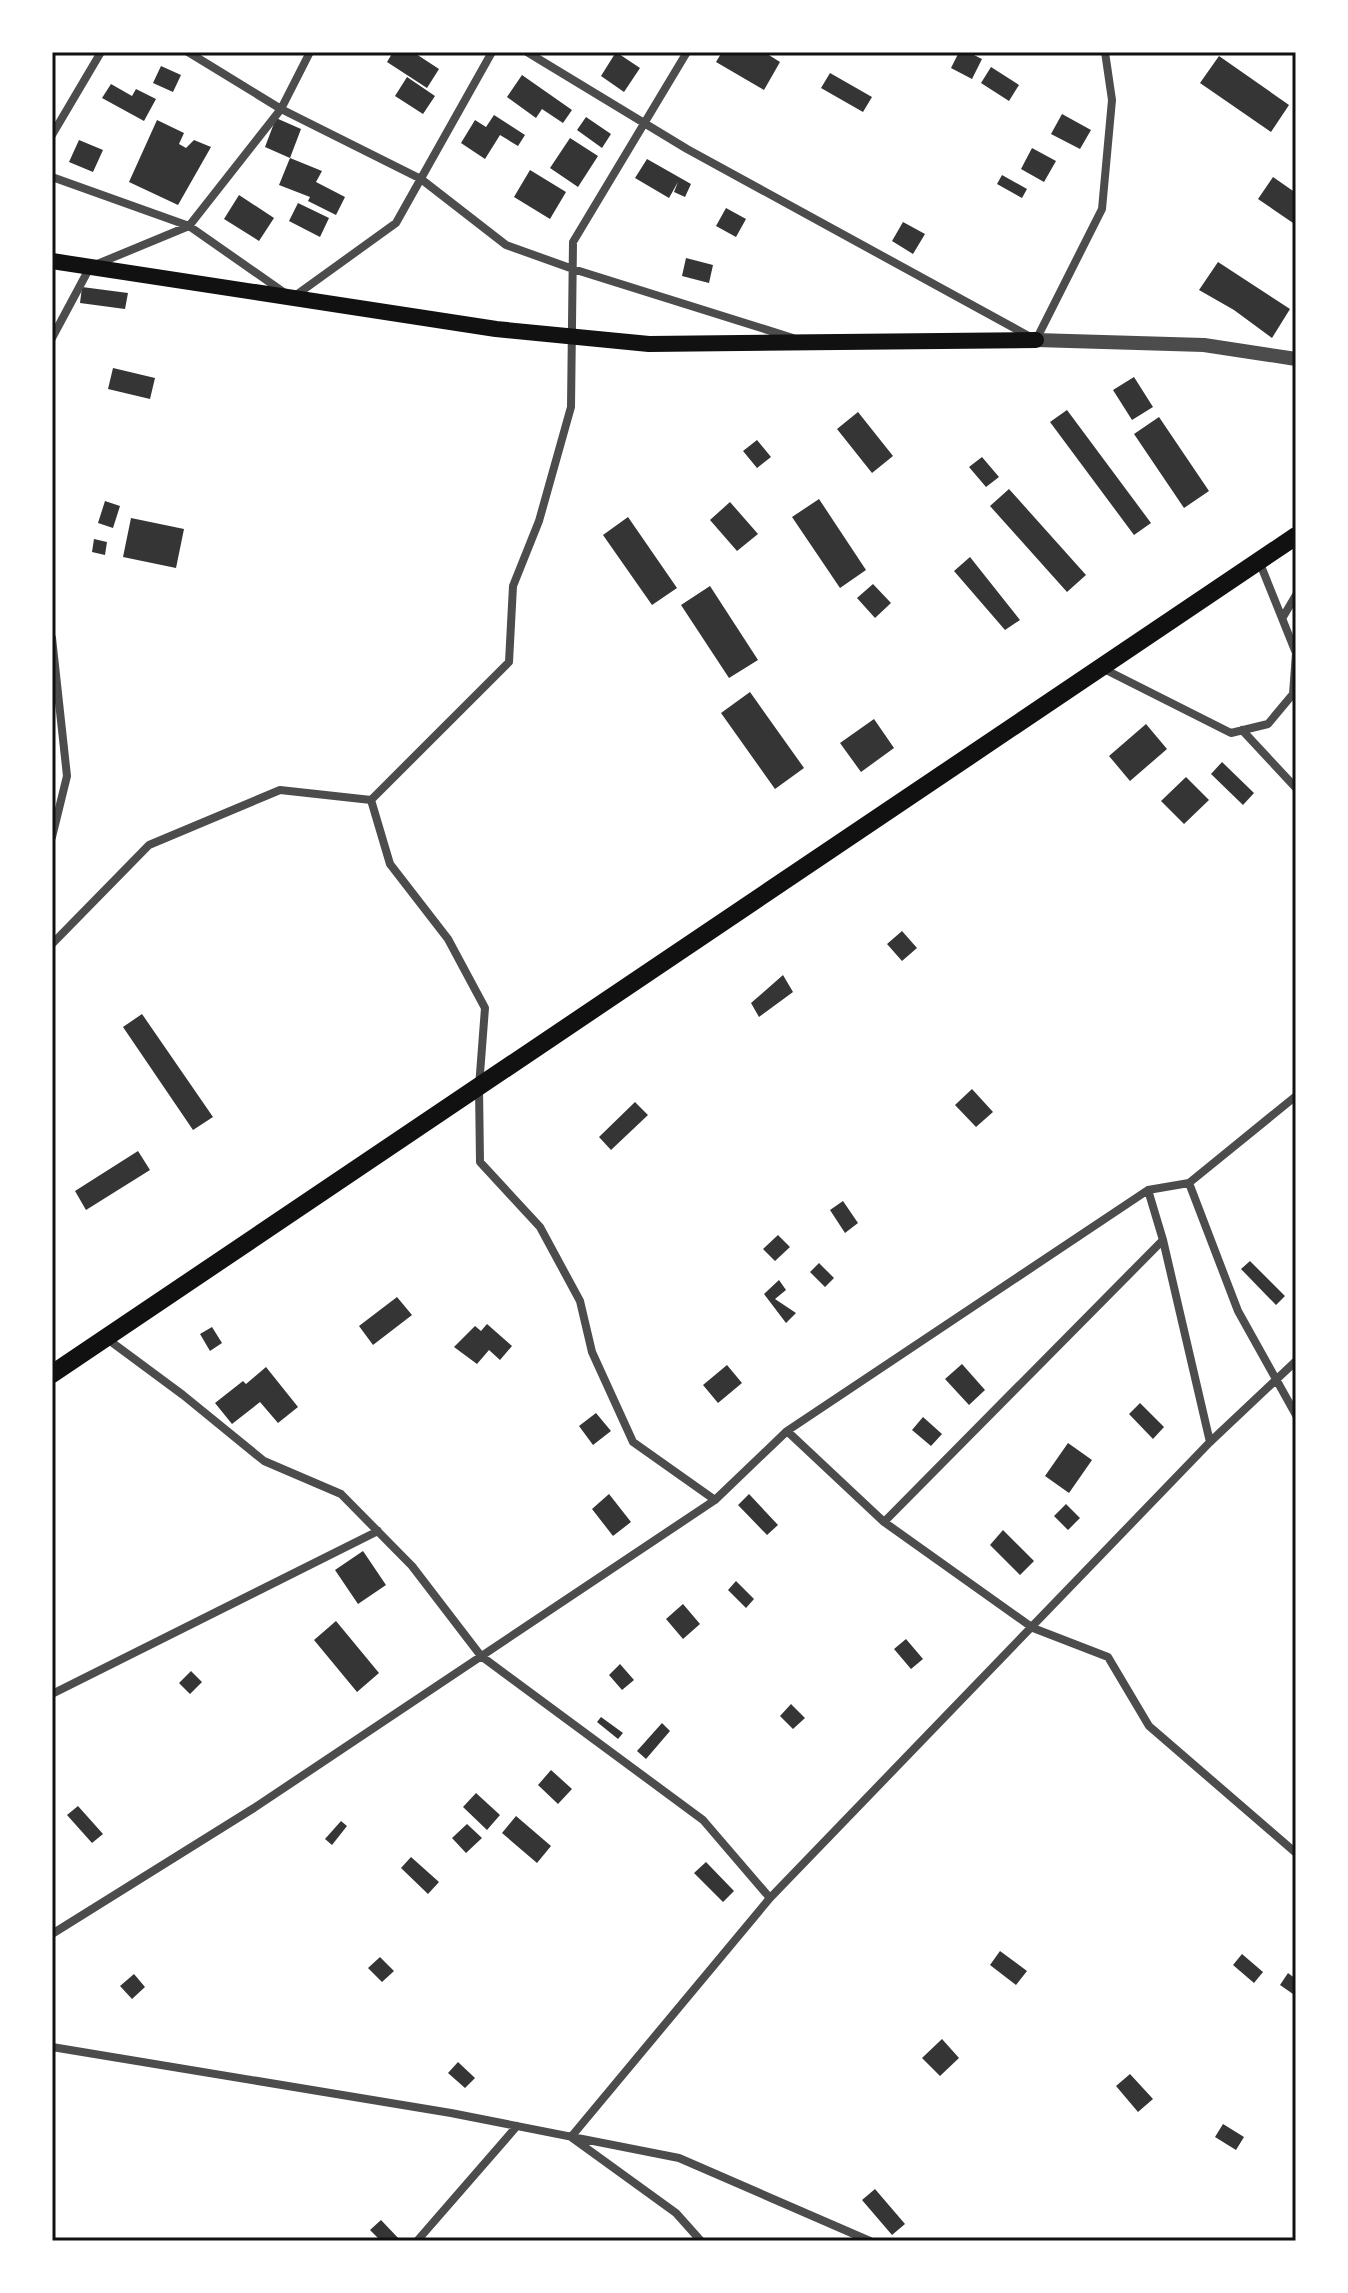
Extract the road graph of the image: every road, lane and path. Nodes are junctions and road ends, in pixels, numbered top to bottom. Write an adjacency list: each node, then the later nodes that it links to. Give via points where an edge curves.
1 (101, 52): 10 (street)
2 (188, 52): 8 (street)
3 (310, 52): 8 (street)
4 (492, 52): 12 (street)
5 (527, 52): 9 (street)
6 (687, 52): 9 (street)
7 (1105, 52): 20 (street, via 1112,100 1102,209)
8 (281, 109): 12 (street); 13 (street)
9 (646, 125): 16 (street, via 573,242); 20 (street)
10 (52, 135)
11 (52, 177): 13 (street)
12 (421, 179): 16 (street, via 506,245); 17 (street, via 396,223)
13 (189, 226): 15 (street); 17 (street)
14 (52, 261): 15 (main road)
15 (90, 267): 17 (main road); 19 (street)
16 (573, 269): 18 (street); 21 (street)
17 (292, 298): 18 (main road, via 496,329)
18 (572, 335): 21 (main road, via 649,344); 32 (street, via 571,407 539,521 513,586 509,662)
19 (52, 338)
20 (1036, 340): 21 (main road); 22 (street, via 1204,345)
21 (813, 344)
22 (1296, 359)
23 (1296, 536): 24 (highway)
24 (1259, 561): 26 (street); 28 (highway)
25 (1296, 595): 26 (street)
26 (1283, 617): 29 (street, via 1296,653)
27 (52, 638): 33 (street, via 67,776)
28 (1101, 668): 30 (street, via 1231,733); 35 (highway)
29 (1295, 680): 30 (street, via 1293,694 1268,724)
30 (1242, 730): 31 (street)
31 (1296, 788)
32 (371, 800): 34 (street, via 280,790 149,845); 35 (street, via 390,864 448,939 485,1008)
33 (52, 837)
34 (52, 944)
35 (479, 1087): 40 (highway); 47 (street, via 480,1162 540,1227 580,1301 592,1352 633,1442)
36 (1296, 1096): 37 (street)
37 (1189, 1183): 38 (street); 43 (street, via 1238,1311)
38 (1148, 1190): 39 (street); 45 (street)
39 (1163, 1240): 46 (street); 48 (street)
40 (105, 1338): 42 (highway); 49 (street, via 264,1461 341,1494)
41 (1296, 1361): 43 (street)
42 (52, 1374)
43 (1276, 1379): 44 (street); 46 (street)
44 (1296, 1415)
45 (787, 1431): 47 (street); 48 (street)
46 (1210, 1442): 50 (street)
47 (715, 1500): 51 (street)
48 (884, 1522): 50 (street)
49 (378, 1531): 51 (street); 52 (street)
50 (1033, 1628): 53 (street, via 1108,1657 1149,1726); 54 (street)
51 (481, 1656): 54 (street, via 703,1820); 55 (street, via 254,1808)
52 (52, 1694)
53 (1296, 1853)
54 (770, 1898): 58 (street)
55 (52, 1934)
56 (52, 2047): 57 (street)
57 (517, 2126): 58 (street); 59 (street)
58 (571, 2137): 60 (street, via 676,2213); 61 (street, via 679,2158)
59 (417, 2241)
60 (701, 2241)
61 (870, 2241)

